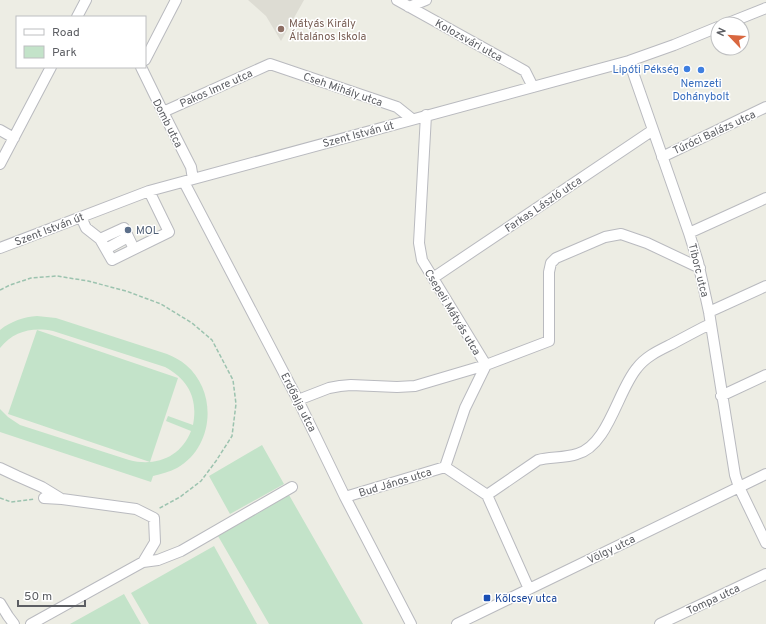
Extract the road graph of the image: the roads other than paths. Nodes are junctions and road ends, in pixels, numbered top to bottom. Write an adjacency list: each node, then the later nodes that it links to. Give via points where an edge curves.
1 (176, 0): 10 (street, Domb utca)
2 (397, 0): 5 (street, Kolozsvári utca)
3 (426, 0): 5 (street)
4 (83, 1): 7 (street)
5 (410, 7): 15 (street, Kolozsvári utca, via 525,71)
6 (766, 8): 8 (street)
7 (77, 16)
8 (746, 16)
9 (710, 30): 11 (street, Szent István út)
10 (146, 57)
11 (629, 61): 15 (street, Szent István út); 21 (street, Tiborc utca)
12 (270, 64): 17 (street, Pakos Imre utca); 19 (street, Cseh Mihály utca, via 397,107)
13 (50, 68): 22 (street)
14 (143, 68): 17 (street, Domb utca)
15 (533, 87): 18 (street, Szent István út)
16 (766, 107): 23 (street, Túróci Balázs utca)
17 (163, 112): 25 (street, Domb utca, via 191,167)
18 (426, 115): 19 (street, Szent István út); 36 (street, Csepeli Mátyás utca, via 419,243 422,260)
19 (412, 119): 25 (street, Szent István út)
20 (0, 130): 22 (street)
21 (653, 130): 23 (street, Tiborc utca); 36 (street, Farkas László utca)
22 (14, 138): 24 (street)
23 (662, 156): 29 (street, Tiborc utca)
24 (0, 164)
25 (189, 181): 26 (street, Szent István út); 43 (street, Erdőalja utca)
26 (149, 191): 28 (street, Szent István út); 34 (street, via 169,232)
27 (766, 198): 29 (street)
28 (81, 216): 31 (street, via 86,228); 32 (street, Szent István út)
29 (689, 233): 35 (street, Tiborc utca)
30 (128, 237): 31 (street, via 124,228); 33 (street); 34 (street)
31 (100, 239): 33 (street)
32 (0, 248)
33 (106, 249): 34 (street, via 112,260)
34 (134, 249)
35 (700, 268): 38 (street, Tiborc utca); 40 (street, via 647,243 621,234 605,237 564,254 551,263 549,272 550,341)
36 (433, 278): 40 (street, Csepeli Mátyás utca)
37 (766, 286): 38 (street)
38 (709, 312): 39 (street, Tiborc utca)
39 (710, 324): 42 (street, Tiborc utca); 49 (street, via 652,354 636,368 599,438 584,451 538,460)
40 (486, 365): 43 (street, via 414,386 340,386); 44 (street, Csepeli Mátyás utca, via 465,408)
41 (766, 375): 42 (street)
42 (722, 396): 48 (street, Tiborc utca)
43 (298, 400): 50 (street, Erdőalja utca)
44 (445, 466): 49 (street); 50 (street, Bud János utca)
45 (0, 468): 52 (street)
46 (766, 474): 48 (street, Völgy utca)
47 (292, 487): 54 (street, via 180,552)
48 (739, 487): 53 (street, Tiborc utca); 56 (street, Völgy utca)
49 (487, 495): 56 (street)
50 (345, 497): 60 (street, Erdőalja utca)
51 (44, 498): 52 (street)
52 (62, 499): 54 (street, via 136,509 154,518 155,542)
53 (766, 543)
54 (143, 562): 59 (street)
55 (766, 574): 62 (street, Tompa utca)
56 (529, 589): 61 (street, Völgy utca)
57 (0, 603): 58 (street)
58 (14, 624)
59 (31, 624)
60 (411, 624)
61 (458, 624)
62 (660, 624)

